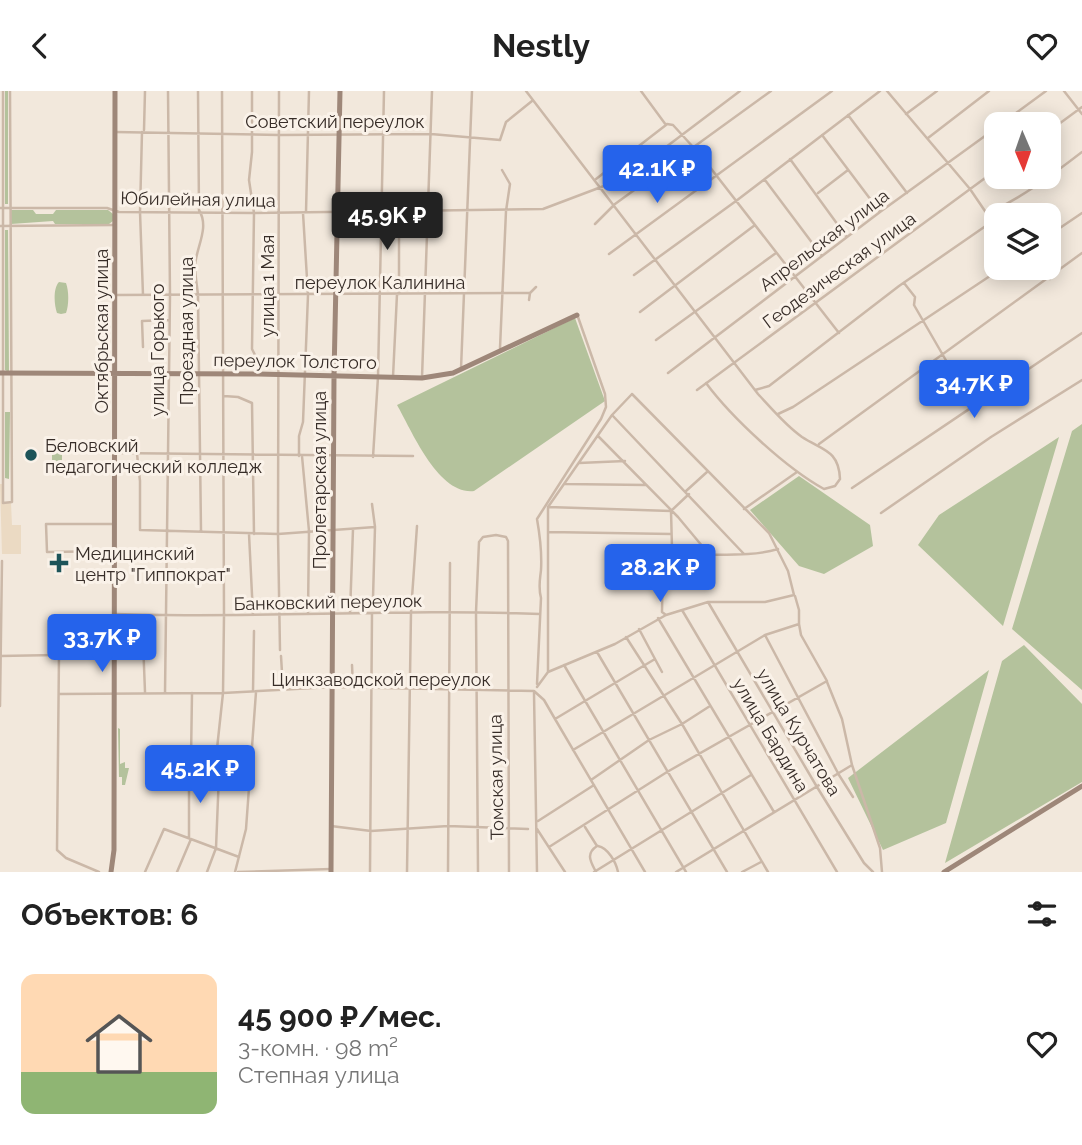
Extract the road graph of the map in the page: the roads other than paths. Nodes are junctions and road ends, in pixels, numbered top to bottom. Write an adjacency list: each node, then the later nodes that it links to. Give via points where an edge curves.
1 (3, 91): 67 (street)
2 (10, 91): 68 (street)
3 (115, 91): 34 (street, Октябрьская улица)
4 (145, 91): 35 (street)
5 (168, 91): 36 (street, улица Горького)
6 (198, 91): 37 (street, Проездная улица)
7 (222, 91): 38 (street)
8 (252, 91): 39 (street)
9 (279, 91): 43 (street, улица 1 Мая)
10 (309, 91): 40 (street)
11 (340, 91): 41 (street, Пролетарская улица)
12 (384, 91): 44 (street)
13 (432, 91): 42 (street)
14 (472, 91): 47 (street)
15 (526, 91): 26 (street)
16 (641, 91): 33 (street)
17 (740, 91): 45 (street, Юбилейная улица)
18 (771, 91): 50 (street)
19 (832, 91): 56 (street)
20 (880, 91): 31 (street)
21 (887, 91): 29 (street)
22 (937, 91): 29 (street)
23 (989, 91): 49 (street)
24 (1046, 91): 28 (street)
25 (1064, 91): 27 (street)
26 (533, 100): 47 (street, Советский переулок, via 506,122 500,140); 58 (street)
27 (1080, 109): 30 (street); 32 (street)
28 (1018, 112)
29 (906, 114): 49 (street)
30 (1082, 114)
31 (848, 115): 46 (street); 62 (street)
32 (1061, 123)
33 (666, 125): 45 (street, via 672,124); 58 (street)
34 (115, 132): 35 (street, Советский переулок); 74 (street, Октябрьская улица)
35 (143, 132): 36 (street, Советский переулок); 75 (street)
36 (167, 132): 37 (street, Советский переулок); 76 (street, улица Горького)
37 (199, 133): 38 (street, Советский переулок); 81 (street, Проездная улица)
38 (221, 133): 39 (street, Советский переулок); 82 (street)
39 (252, 133): 43 (street, Советский переулок); 83 (street, via 249,180)
40 (309, 134): 41 (street, Советский переулок); 43 (street, Советский переулок); 77 (street)
41 (340, 134): 44 (street, Советский переулок); 78 (street, Пролетарская улица)
42 (431, 134): 44 (street, Советский переулок); 47 (street, Советский переулок); 72 (street)
43 (279, 135): 84 (street, улица 1 Мая)
44 (384, 135): 70 (street)
45 (681, 135): 50 (street); 60 (street, Юбилейная улица, via 625,178)
46 (822, 135): 52 (street); 55 (street)
47 (470, 137): 79 (street)
48 (984, 137): 53 (street, Апрельская улица)
49 (928, 139): 53 (street)
50 (694, 148): 56 (street); 66 (street)
51 (1082, 152): 65 (street)
52 (790, 159): 59 (street); 63 (street)
53 (949, 163): 61 (street); 62 (street, Апрельская улица)
54 (502, 170): 73 (street, via 510,184)
55 (848, 170): 63 (street); 80 (street)
56 (718, 175): 64 (street); 93 (street)
57 (984, 178): 61 (street, Геодезическая улица)
58 (596, 179): 60 (street)
59 (764, 179): 64 (street); 98 (street)
60 (601, 188): 66 (street); 73 (street, Юбилейная улица, via 543,209)
61 (970, 188): 69 (street); 124 (street, Геодезическая улица)
62 (907, 193): 80 (street, Апрельская улица)
63 (817, 194): 94 (street)
64 (736, 201): 88 (street); 99 (street)
65 (1009, 203)
66 (615, 204): 86 (street); 93 (street)
67 (2, 208): 68 (street, Юбилейная улица); 89 (street)
68 (10, 208): 74 (street, Юбилейная улица, via 107,208); 90 (street)
69 (984, 209)
70 (382, 211): 71 (street, Юбилейная улица); 78 (street, Юбилейная улица); 109 (street)
71 (399, 211): 72 (street, Юбилейная улица); 110 (street)
72 (429, 211): 79 (street, Юбилейная улица); 111 (street)
73 (506, 211): 79 (street, Юбилейная улица); 113 (street)
74 (115, 212): 75 (street, Юбилейная улица); 87 (street, Октябрьская улица)
75 (140, 212): 76 (street, Юбилейная улица); 115 (street)
76 (169, 212): 81 (street, Юбилейная улица); 116 (street, улица Горького)
77 (305, 212): 78 (street, Юбилейная улица); 84 (street, Юбилейная улица); 121 (street)
78 (337, 212): 122 (street, Пролетарская улица)
79 (467, 212): 112 (street)
80 (880, 212): 94 (street, Апрельская улица)
81 (201, 213): 82 (street, Юбилейная улица); 117 (street, Проездная улица, via 204,227 195,268)
82 (223, 213): 83 (street, Юбилейная улица); 118 (street)
83 (254, 213): 84 (street, Юбилейная улица); 119 (street)
84 (279, 213): 120 (street, улица 1 Мая)
85 (1082, 213): 92 (street)
86 (595, 224)
87 (115, 225): 90 (street, Юбилейная улица); 114 (street, Октябрьская улица)
88 (755, 225): 95 (street); 106 (street)
89 (2, 226): 90 (street, Юбилейная улица); 139 (street)
90 (9, 226): 139 (street)
91 (984, 227): 105 (street)
92 (1061, 227)
93 (636, 235): 97 (street); 99 (street)
94 (846, 237): 98 (street, Апрельская улица)
95 (776, 253): 102 (street); 126 (street)
96 (1082, 253): 100 (street)
97 (609, 254)
98 (822, 256): 102 (street, Апрельская улица)
99 (654, 260): 101 (street); 106 (street)
100 (1061, 269)
101 (634, 275)
102 (795, 276): 124 (street); 132 (street, Апрельская улица)
103 (984, 280): 129 (street)
104 (1046, 280): 136 (street)
105 (904, 283): 129 (street, via 915,297); 131 (street)
106 (674, 286): 125 (street); 126 (street)
107 (536, 287): 108 (street)
108 (530, 293): 113 (street, переулок Калинина); 123 (street)
109 (379, 294): 110 (street, переулок Калинина); 122 (street, переулок Калинина); 149 (street)
110 (398, 294): 111 (street, переулок Калинина); 150 (street)
111 (425, 294): 112 (street, переулок Калинина); 151 (street)
112 (464, 294): 113 (street, переулок Калинина); 138 (street)
113 (503, 294): 135 (street)
114 (115, 295): 115 (street, переулок Калинина); 140 (street, Октябрьская улица)
115 (143, 295): 116 (street, переулок Калинина)
116 (170, 295): 117 (street, переулок Калинина); 128 (street, улица Горького)
117 (198, 295): 118 (street, переулок Калинина); 143 (street, Проездная улица)
118 (223, 295): 119 (street, переулок Калинина); 144 (street)
119 (253, 295): 120 (street, переулок Калинина); 145 (street, via 252,349)
120 (278, 295): 121 (street, переулок Калинина); 146 (street, улица 1 Мая)
121 (308, 295): 122 (street, переулок Калинина); 147 (street)
122 (335, 295): 148 (street, Пролетарская улица)
123 (529, 300)
124 (815, 302): 131 (street); 137 (street, Геодезическая улица)
125 (640, 311)
126 (694, 312): 132 (street); 133 (street)
127 (577, 314): 135 (street, переулок Толстого); 224 (street, via 606,407 537,519)
128 (169, 320): 134 (street, via 142,321); 142 (street, улица Горького)
129 (923, 321): 136 (street); 158 (street)
130 (1082, 333): 181 (street)
131 (839, 334): 155 (street, via 769,386)
132 (714, 338): 137 (street); 141 (street, Апрельская улица)
133 (656, 340)
134 (143, 347)
135 (500, 352): 138 (street, переулок Толстого)
136 (941, 354): 157 (street); 161 (street)
137 (733, 363): 153 (street, Геодезическая улица); 155 (street)
138 (461, 369): 151 (street, переулок Толстого)
139 (5, 373): 140 (street, переулок Толстого); 177 (street); 178 (street)
140 (115, 373): 142 (street, переулок Толстого); 162 (street, Октябрьская улица)
141 (668, 373)
142 (168, 374): 143 (street, переулок Толстого); 164 (street, улица Горького)
143 (198, 374): 144 (street, переулок Толстого); 165 (street, Проездная улица)
144 (223, 374): 145 (street, переулок Толстого); 156 (street)
145 (258, 374): 146 (street, переулок Толстого)
146 (279, 375): 147 (street, переулок Толстого); 168 (street, улица 1 Мая)
147 (304, 375): 148 (street, переулок Толстого); 169 (street)
148 (334, 376): 149 (street, переулок Толстого); 170 (street, Пролетарская улица)
149 (378, 377): 150 (street, переулок Толстого); 172 (street)
150 (393, 377): 151 (street, переулок Толстого)
151 (422, 378)
152 (1082, 380): 187 (street)
153 (706, 383): 154 (street, Геодезическая улица); 176 (street)
154 (697, 390)
155 (755, 390): 158 (street)
156 (223, 396): 166 (street); 167 (street, via 252,403)
157 (970, 402)
158 (778, 414): 161 (street, via 802,436)
159 (612, 415): 160 (street); 175 (street, via 632,394); 182 (street)
160 (598, 436): 173 (street); 174 (street)
161 (819, 444): 176 (street, via 840,466 835,486 824,489)
162 (115, 453): 163 (street); 188 (street, Октябрьская улица)
163 (137, 454): 164 (street); 196 (street, via 140,530)
164 (169, 454): 165 (street); 196 (street, улица Горького)
165 (200, 455): 166 (street); 193 (street, Проездная улица)
166 (224, 455): 167 (street); 194 (street)
167 (253, 455): 168 (street); 198 (street)
168 (278, 455): 169 (street); 199 (street, улица 1 Мая)
169 (301, 456): 170 (street); 195 (street)
170 (333, 456): 172 (street); 191 (street, Пролетарская улица)
171 (414, 456): 172 (street)
172 (373, 457)
173 (625, 461): 174 (street); 180 (street)
174 (579, 463): 179 (street)
175 (707, 472): 182 (street); 185 (street)
176 (797, 472): 185 (street)
177 (4, 480): 178 (street); 178 (street, via 4,503 12,502)
178 (12, 480)
179 (565, 484): 180 (street); 184 (street)
180 (646, 485): 186 (street)
181 (852, 488)
182 (688, 492): 186 (street); 205 (street)
183 (372, 504): 190 (street)
184 (548, 507): 186 (street); 197 (street)
185 (744, 509): 202 (street, via 769,533)
186 (671, 510): 200 (street); 204 (street)
187 (881, 513)
188 (115, 524): 203 (street, Октябрьская улица); 203 (street, via 46,524 47,552)
189 (417, 526): 216 (street)
190 (375, 527): 192 (street); 211 (street)
191 (333, 528): 192 (street); 195 (street); 215 (street, Пролетарская улица)
192 (353, 529): 219 (street)
193 (201, 531): 194 (street); 196 (street)
194 (223, 531): 198 (street); 229 (street)
195 (309, 531): 199 (street); 218 (street)
196 (166, 532): 228 (street, улица Горького)
197 (549, 532): 200 (street); 248 (street)
198 (252, 534): 199 (street); 226 (street)
199 (278, 534): 223 (street, улица 1 Мая)
200 (671, 534): 201 (street)
201 (672, 548): 204 (street, via 682,556); 209 (street, via 663,553)
202 (778, 549): 205 (street); 210 (street)
203 (115, 551): 222 (street, Октябрьская улица)
204 (709, 554): 205 (street)
205 (744, 554)
206 (2, 561): 241 (street)
207 (450, 563): 214 (street)
208 (690, 581): 209 (street)
209 (663, 583): 227 (street)
210 (794, 595): 212 (street, via 765,601); 231 (street)
211 (373, 599)
212 (708, 602): 213 (street); 238 (street, улица Курчатова)
213 (682, 610): 227 (street); 244 (street, улица Бардина)
214 (448, 611): 216 (street, Банковский переулок); 217 (street, Банковский переулок); 259 (street)
215 (332, 612): 218 (street, Банковский переулок); 219 (street, Банковский переулок); 253 (street, Пролетарская улица)
216 (411, 612): 220 (street, Банковский переулок); 258 (street)
217 (476, 612): 221 (street, Банковский переулок); 221 (street, Томская улица, via 479,542 483,537 502,535 508,541); 263 (street)
218 (308, 613): 223 (street, Банковский переулок)
219 (350, 613): 220 (street, Банковский переулок)
220 (372, 613): 255 (street)
221 (507, 613): 224 (street, Банковский переулок); 261 (street, Томская улица)
222 (116, 614): 225 (street, Банковский переулок); 239 (street, Октябрьская улица)
223 (280, 614): 226 (street, Банковский переулок); 236 (street, улица 1 Мая)
224 (540, 614): 256 (street)
225 (142, 615): 228 (street, Банковский переулок); 264 (street)
226 (253, 615): 229 (street, Банковский переулок)
227 (666, 615): 230 (street)
228 (168, 616): 229 (street, Банковский переулок); 265 (street, улица Горького)
229 (224, 617): 267 (street)
230 (658, 618): 232 (street); 250 (street)
231 (799, 624): 234 (street); 251 (street)
232 (639, 629): 235 (street); 243 (street)
233 (254, 631): 260 (street)
234 (765, 635): 238 (street); 271 (street)
235 (626, 637): 237 (street); 247 (street)
236 (281, 650)
237 (597, 652): 246 (street); 252 (street)
238 (736, 652): 244 (street); 275 (street, улица Курчатова)
239 (116, 654): 240 (street); 269 (street, Октябрьская улица)
240 (60, 655): 241 (street); 268 (street)
241 (0, 656): 274 (street)
242 (281, 656): 257 (street)
243 (655, 659): 247 (street); 249 (street)
244 (715, 664): 250 (street); 278 (street, улица Бардина)
245 (352, 665): 254 (street)
246 (564, 665): 248 (street); 272 (street)
247 (644, 665): 252 (street); 270 (street)
248 (548, 672): 256 (street)
249 (662, 672)
250 (694, 677): 270 (street); 273 (street)
251 (827, 681): 271 (street); 286 (street, via 842,719)
252 (615, 684): 272 (street); 276 (street)
253 (332, 687): 254 (street, Цинкзаводской переулок); 257 (street, Цинкзаводской переулок); 304 (street, Пролетарская улица)
254 (353, 687): 255 (street, Цинкзаводской переулок)
255 (371, 687): 258 (street, Цинкзаводской переулок); 314 (street)
256 (537, 687): 262 (street)
257 (284, 689): 260 (street, Цинкзаводской переулок)
258 (409, 689): 259 (street, Цинкзаводской переулок); 308 (street)
259 (448, 690): 263 (street, Цинкзаводской переулок); 305 (street)
260 (254, 691): 267 (street, Цинкзаводской переулок); 321 (street, via 253,754)
261 (507, 691): 262 (street, Цинкзаводской переулок); 263 (street, Цинкзаводской переулок); 309 (street, Томская улица)
262 (534, 691): 277 (street); 303 (street)
263 (476, 692): 306 (street)
264 (145, 693): 265 (street, Цинкзаводской переулок); 269 (street, Цинкзаводской переулок)
265 (165, 693): 266 (street, Цинкзаводской переулок)
266 (192, 693): 267 (street, Цинкзаводской переулок); 267 (street, via 191,758 216,758)
267 (223, 693)
268 (59, 694): 269 (street, Цинкзаводской переулок); 326 (street, via 57,850)
269 (115, 694): 327 (street, Октябрьская улица)
270 (663, 696): 276 (street); 279 (street)
271 (797, 696): 275 (street); 290 (street)
272 (587, 702): 277 (street); 280 (street)
273 (710, 705): 279 (street); 281 (street)
274 (0, 706)
275 (772, 711): 278 (street); 295 (street, улица Курчатова)
276 (633, 713): 280 (street); 282 (street)
277 (555, 719): 283 (street)
278 (750, 723): 281 (street); 299 (street, улица Бардина)
279 (682, 724): 282 (street); 284 (street)
280 (603, 731): 283 (street); 285 (street)
281 (729, 737): 284 (street); 289 (street)
282 (649, 740): 285 (street); 287 (street)
283 (573, 750): 292 (street)
284 (698, 754): 287 (street); 297 (street)
285 (620, 760): 292 (street); 296 (street)
286 (852, 765): 290 (street); 349 (street, via 880,848)
287 (667, 772): 296 (street); 301 (street)
288 (219, 774): 318 (street)
289 (751, 775): 297 (street); 302 (street)
290 (839, 775): 295 (street); 298 (street)
291 (186, 778): 315 (street)
292 (591, 780): 293 (street)
293 (594, 785): 300 (street); 303 (street)
294 (1082, 786): 350 (street)
295 (817, 787): 299 (street); 348 (street, улица Курчатова)
296 (638, 791): 300 (street); 312 (street)
297 (721, 793): 301 (street); 313 (street)
298 (853, 797)
299 (795, 800): 302 (street); 347 (street, улица Бардина)
300 (609, 810): 307 (street); 319 (street)
301 (691, 810): 312 (street); 320 (street)
302 (774, 812): 313 (street)
303 (537, 822): 311 (street)
304 (331, 825): 314 (street); 325 (street, Пролетарская улица)
305 (448, 826): 306 (street); 308 (street); 334 (street)
306 (477, 826): 309 (street); 335 (street)
307 (585, 826): 316 (street); 317 (street)
308 (408, 828): 314 (street); 333 (street)
309 (510, 828): 310 (street); 336 (street, Томская улица)
310 (528, 829)
311 (537, 829): 317 (street); 337 (street)
312 (661, 829): 319 (street); 324 (street)
313 (744, 830): 320 (street); 323 (street)
314 (371, 831): 332 (street)
315 (190, 838): 318 (street); 328 (street, via 164,829); 329 (street)
316 (597, 846): 322 (street, via 604,847); 339 (street, via 589,860)
317 (550, 847): 338 (street)
318 (216, 848): 321 (street); 330 (street)
319 (631, 848): 322 (street); 341 (street)
320 (713, 848): 324 (street); 344 (street)
321 (239, 857): 331 (street)
322 (613, 860): 339 (street); 340 (street)
323 (762, 861): 345 (street); 346 (street)
324 (683, 867): 342 (street); 343 (street)
325 (331, 871): 331 (street, Пролетарская улица)
326 (99, 872)
327 (111, 872)
328 (145, 872)
329 (177, 872)
330 (207, 872)
331 (238, 872)
332 (370, 872)
333 (407, 872)
334 (448, 872)
335 (478, 872)
336 (509, 872)
337 (537, 872)
338 (565, 872)
339 (595, 872)
340 (618, 872)
341 (645, 872)
342 (676, 872)
343 (686, 872)
344 (727, 872)
345 (742, 872)
346 (768, 872)
347 (837, 872)
348 (873, 872)
349 (882, 872)
350 (944, 872)

